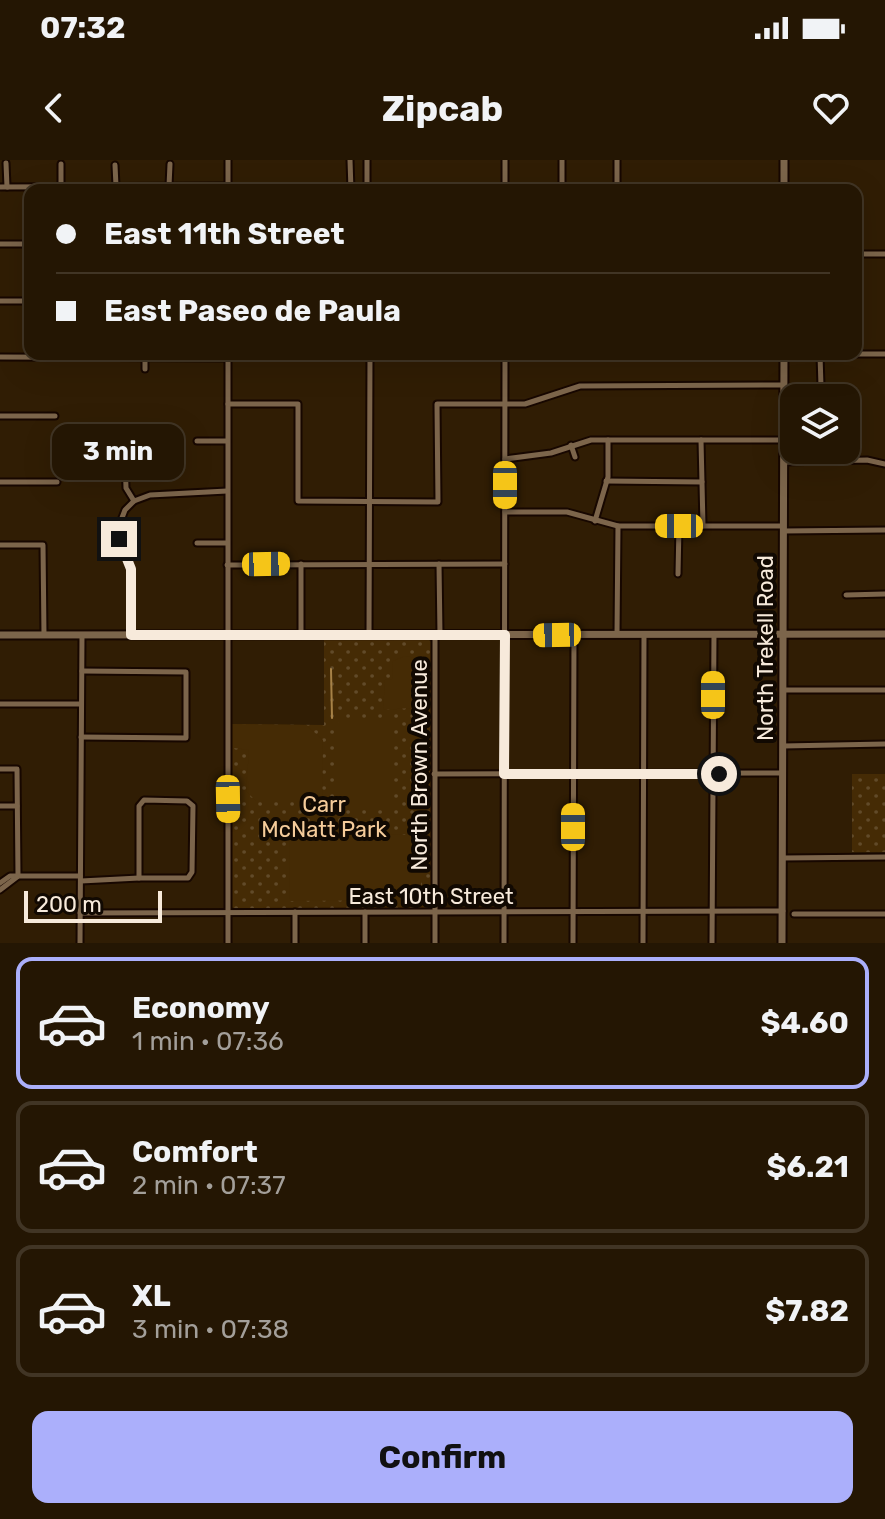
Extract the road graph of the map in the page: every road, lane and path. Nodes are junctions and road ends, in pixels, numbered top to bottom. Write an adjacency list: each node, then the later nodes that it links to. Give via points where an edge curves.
1 (228, 160): 15 (street)
2 (350, 160): 16 (street)
3 (367, 160): 17 (street)
4 (505, 160): 18 (street)
5 (562, 160): 19 (street)
6 (617, 160): 20 (street)
7 (784, 160): 21 (street)
8 (6, 163): 22 (street)
9 (61, 164): 12 (street)
10 (170, 164): 14 (street)
11 (115, 165): 13 (street)
12 (61, 184)
13 (116, 184)
14 (169, 184)
15 (228, 184)
16 (351, 184)
17 (367, 184)
18 (505, 184)
19 (562, 184)
20 (617, 184)
21 (784, 184)
22 (3, 187): 23 (street)
23 (24, 187)
24 (0, 244): 25 (street)
25 (24, 244)
26 (862, 254): 27 (street)
27 (885, 254)
28 (0, 301): 29 (street)
29 (24, 301)
30 (862, 354): 31 (street)
31 (885, 354)
32 (0, 357): 33 (street)
33 (24, 357)
34 (145, 360): 40 (street)
35 (228, 360): 44 (street)
36 (370, 360): 66 (street)
37 (505, 360): 45 (street)
38 (784, 360): 41 (street, North Trekell Road)
39 (820, 360): 42 (street)
40 (145, 369)
41 (784, 384)
42 (821, 384)
43 (780, 385): 45 (street, via 580,386)
44 (228, 404): 52 (street); 66 (street, via 298,404 298,501)
45 (505, 405): 56 (street); 66 (street, via 437,404 438,502)
46 (0, 416): 47 (street)
47 (55, 416)
48 (608, 440): 49 (street); 53 (street); 60 (street)
49 (701, 440): 50 (street); 63 (street)
50 (780, 440)
51 (197, 441): 52 (street)
52 (227, 441): 64 (street)
53 (571, 445): 54 (street); 56 (street)
54 (575, 457)
55 (125, 458): 65 (street, via 126,488)
56 (505, 459): 67 (street)
57 (860, 460): 59 (street)
58 (783, 464): 72 (street, North Trekell Road)
59 (885, 464)
60 (606, 481): 63 (street); 68 (street)
61 (0, 482): 62 (street)
62 (57, 482)
63 (702, 482): 71 (street)
64 (227, 491): 65 (street, via 150,495); 75 (street)
65 (134, 501): 90 (street, via 125,510 119,539 131,569)
66 (370, 502): 78 (street)
67 (505, 512): 68 (street, via 567,512); 80 (street)
68 (595, 521): 69 (street)
69 (618, 526): 70 (street); 97 (street)
70 (679, 526): 71 (street); 82 (street)
71 (703, 526): 72 (street)
72 (783, 528): 73 (street); 99 (street, North Trekell Road)
73 (885, 530)
74 (197, 543): 75 (street)
75 (227, 543): 81 (street)
76 (0, 545): 88 (street, via 43,545)
77 (301, 564): 78 (street); 81 (street); 92 (street)
78 (370, 564): 79 (street); 93 (street)
79 (439, 564): 80 (street); 94 (street, North Brown Avenue)
80 (505, 564): 95 (street)
81 (227, 565): 91 (street)
82 (678, 574)
83 (885, 594): 84 (street)
84 (846, 595)
85 (714, 634): 98 (street); 99 (street); 114 (street)
86 (885, 634): 99 (street)
87 (0, 635): 88 (street)
88 (44, 635): 89 (street)
89 (82, 635): 90 (street); 100 (street)
90 (131, 635): 91 (street)
91 (228, 635): 92 (street); 133 (street)
92 (301, 635): 93 (street)
93 (369, 635): 94 (street)
94 (438, 635): 95 (street); 110 (street, North Brown Avenue)
95 (505, 635): 96 (street); 111 (street)
96 (574, 635): 97 (street); 112 (street)
97 (617, 635): 98 (street)
98 (644, 635): 113 (street)
99 (783, 635): 101 (street, North Trekell Road)
100 (82, 671): 104 (street); 105 (street, via 186,672 186,738)
101 (783, 690): 102 (street); 107 (street, North Trekell Road)
102 (885, 690)
103 (0, 704): 104 (street)
104 (81, 704): 105 (street)
105 (81, 737): 121 (street)
106 (885, 744): 107 (street)
107 (783, 746): 109 (street, North Trekell Road)
108 (0, 769): 116 (street, via 17,769)
109 (783, 773): 114 (street); 118 (street, North Trekell Road)
110 (434, 774): 111 (street); 127 (street, North Brown Avenue)
111 (504, 774): 112 (street); 128 (street)
112 (574, 774): 113 (street); 129 (street)
113 (643, 774): 114 (street); 130 (street)
114 (712, 774): 131 (street)
115 (0, 806): 116 (street)
116 (17, 806): 119 (street)
117 (885, 857): 118 (street)
118 (783, 858): 124 (street, North Trekell Road)
119 (18, 876): 121 (street); 122 (street); 123 (street)
120 (139, 878): 120 (street, via 188,878 192,872 193,806 187,801 141,802); 121 (street)
121 (81, 879): 132 (street)
122 (0, 883)
123 (0, 890)
124 (783, 911): 131 (street, East 10th Street); 145 (street, North Trekell Road)
125 (295, 912): 126 (street, East 10th Street); 133 (street, East 10th Street); 138 (street)
126 (365, 912): 127 (street, East 10th Street); 139 (street)
127 (435, 912): 128 (street, East 10th Street); 140 (street, North Brown Avenue)
128 (504, 912): 129 (street, East 10th Street); 141 (street)
129 (573, 912): 130 (street, East 10th Street); 142 (street)
130 (642, 912): 131 (street, East 10th Street); 143 (street)
131 (712, 912): 144 (street)
132 (80, 913): 133 (street, East 10th Street); 136 (street)
133 (228, 913): 137 (street)
134 (794, 914): 135 (street)
135 (885, 914)
136 (80, 943)
137 (228, 943)
138 (295, 943)
139 (365, 943)
140 (435, 943)
141 (504, 943)
142 (573, 943)
143 (643, 943)
144 (712, 943)
145 (782, 943)

